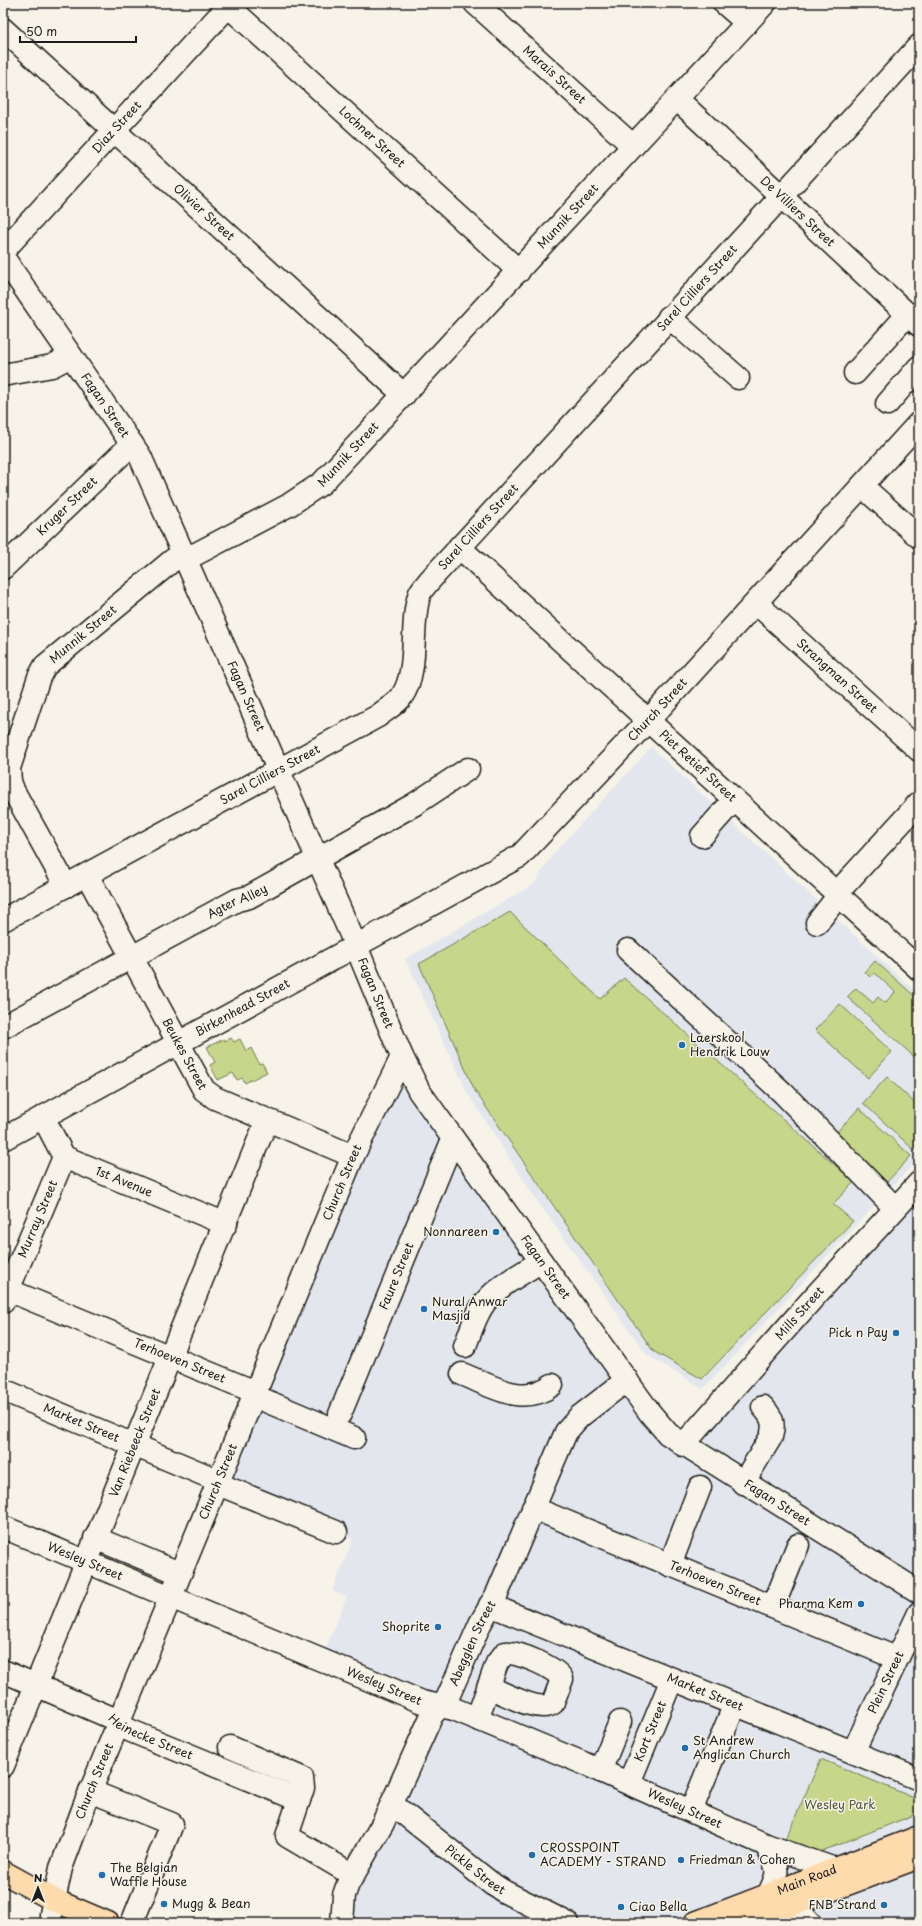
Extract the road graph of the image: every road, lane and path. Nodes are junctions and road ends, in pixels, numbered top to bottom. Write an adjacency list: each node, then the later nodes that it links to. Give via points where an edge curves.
1 (475, 3): 10 (street, Marais Street)
2 (724, 3): 5 (street)
3 (765, 3): 5 (street, Munnik Street)
4 (228, 4): 9 (street, Diaz Street); 14 (street, Lochner Street)
5 (746, 23): 8 (street, Munnik Street)
6 (3, 29): 9 (street, Olivier Street)
7 (919, 46): 11 (street, Sarel Cilliers Street)
8 (677, 99): 10 (street, Munnik Street); 11 (street, De Villiers Street)
9 (114, 131): 12 (street, Diaz Street); 22 (street, Olivier Street)
10 (633, 146): 14 (street, Munnik Street)
11 (781, 196): 15 (street, Sarel Cilliers Street); 16 (street, De Villiers Street)
12 (3, 251)
13 (3, 257): 17 (street, Fagan Street)
14 (518, 271): 22 (street, Munnik Street)
15 (669, 317): 21 (street); 28 (street, Sarel Cilliers Street)
16 (913, 319): 19 (street)
17 (71, 356): 20 (street, via 52,366); 25 (street, Fagan Street)
18 (919, 367): 23 (street)
19 (855, 373)
20 (3, 375)
21 (738, 378)
22 (404, 395): 29 (street, Munnik Street, via 322,484 289,505 196,554)
23 (887, 404)
24 (919, 423): 26 (street, Church Street)
25 (132, 444): 29 (street, Fagan Street, via 140,456); 30 (street, Kruger Street)
26 (862, 486): 27 (street); 31 (street, Church Street)
27 (919, 537)
28 (459, 547): 32 (street, Piet Retief Street); 35 (street, Sarel Cilliers Street, via 420,591 412,658 408,680 401,697 378,716)
29 (185, 557): 35 (street, Fagan Street); 41 (street, Munnik Street, via 174,560 44,666 39,677 11,760 9,774 13,790)
30 (3, 568)
31 (756, 602): 32 (street, Church Street); 33 (street, Strangman Street)
32 (647, 721): 36 (street, Piet Retief Street); 45 (street, Church Street, via 520,856)
33 (919, 750)
34 (468, 769): 39 (street, Agter Alley, via 415,804)
35 (278, 770): 39 (street, Fagan Street); 40 (street, Sarel Cilliers Street)
36 (734, 800): 38 (street); 42 (street, Piet Retief Street)
37 (919, 803): 42 (street)
38 (702, 836)
39 (317, 860): 45 (street, Fagan Street); 47 (street, Agter Alley)
40 (87, 875): 41 (street, Sarel Cilliers Street); 47 (street, Beukes Street)
41 (66, 886): 43 (street, Sarel Cilliers Street)
42 (838, 894): 44 (street); 48 (street, Piet Retief Street)
43 (3, 920)
44 (817, 923)
45 (356, 946): 50 (street, Birkenhead Street); 51 (street, Fagan Street)
46 (628, 950): 59 (street, via 788,1097)
47 (132, 957): 49 (street, Agter Alley); 50 (street, Beukes Street)
48 (919, 969)
49 (3, 1027)
50 (179, 1042): 52 (street, Birkenhead Street); 53 (street, Beukes Street, via 208,1094)
51 (402, 1057): 55 (street, Fagan Street, via 420,1091); 56 (street, Church Street)
52 (43, 1117): 54 (street, Birkenhead Street); 57 (street)
53 (267, 1120): 56 (street, Beukes Street); 60 (street, Van Riebeeck Street)
54 (3, 1139)
55 (453, 1139): 61 (street, Fagan Street); 71 (street, Faure Street)
56 (353, 1156): 69 (street, Church Street)
57 (64, 1157): 60 (street, 1st Avenue); 62 (street, Murray Street)
58 (919, 1183): 59 (street, Mills Street)
59 (895, 1208): 74 (street, Mills Street)
60 (226, 1224): 64 (street, Van Riebeeck Street)
61 (541, 1261): 63 (street, via 499,1289 486,1301); 66 (street, Fagan Street)
62 (5, 1294): 64 (street, Terhoeven Street)
63 (465, 1346)
64 (170, 1357): 69 (street, Terhoeven Street, via 248,1389); 73 (street, Van Riebeeck Street)
65 (462, 1374): 67 (street, via 512,1394 538,1394)
66 (627, 1380): 74 (street, Fagan Street, via 668,1434); 78 (street, Abegglen Street, via 579,1416 566,1432)
67 (552, 1384)
68 (3, 1390): 73 (street, Market Street)
69 (254, 1394): 72 (street, Terhoeven Street); 75 (street, Church Street)
70 (763, 1407): 76 (street, via 771,1416 771,1437)
71 (340, 1414)
72 (354, 1438)
73 (134, 1445): 75 (street, Market Street); 81 (street, Van Riebeeck Street)
74 (683, 1446): 76 (street, Fagan Street)
75 (218, 1482): 80 (street, Market Street); 85 (street, Church Street)
76 (744, 1483): 86 (street, Fagan Street)
77 (700, 1487): 84 (street)
78 (533, 1508): 84 (street, Terhoeven Street); 88 (street, Abegglen Street)
79 (3, 1527): 83 (street, Wesley Street)
80 (336, 1532)
81 (95, 1538): 83 (street, Van Riebeeck Street); 85 (street)
82 (798, 1545): 89 (street)
83 (86, 1562): 87 (street, Wesley Street); 94 (street, Van Riebeeck Street)
84 (670, 1565): 89 (street, Terhoeven Street)
85 (180, 1573): 87 (street, Church Street)
86 (919, 1592)
87 (170, 1597): 97 (street, Wesley Street, via 422,1702); 100 (street, Church Street)
88 (490, 1605): 93 (street, Market Street); 97 (street, Abegglen Street, via 447,1699)
89 (773, 1607): 91 (street, Terhoeven Street)
90 (919, 1613): 91 (street, Plein Street)
91 (896, 1658): 103 (street, Plein Street)
92 (3, 1671): 94 (street, Heinecke Street)
93 (672, 1679): 96 (street, Market Street); 106 (street, Kort Street)
94 (36, 1685): 100 (street, Heinecke Street, via 112,1718); 102 (street, Van Riebeeck Street)
95 (488, 1687): 98 (street)
96 (735, 1704): 103 (street, Market Street); 110 (street)
97 (440, 1706): 98 (street, Wesley Street); 109 (street, Abegglen Street, via 432,1715)
98 (477, 1719): 104 (street, Wesley Street)
99 (620, 1722): 104 (street)
100 (118, 1724): 107 (street, Church Street); 108 (street, Heinecke Street)
101 (230, 1747): 108 (street, via 302,1778 304,1784)
102 (6, 1751)
103 (853, 1752): 105 (street, Market Street)
104 (600, 1771): 106 (street, Wesley Street)
105 (919, 1779)
106 (628, 1783): 110 (street, Wesley Street)
107 (90, 1791): 120 (street, Church Street, via 61,1868); 123 (street, via 172,1824)
108 (299, 1800): 116 (street, via 287,1836)
109 (392, 1804): 116 (street, Abegglen Street); 125 (street, Pickle Street, via 492,1884)
110 (691, 1811): 112 (street, Wesley Street)
111 (919, 1837): 114 (main road, Main Road)
112 (766, 1845): 114 (street, Wesley Street); 118 (street, via 777,1866 777,1878)
113 (919, 1857): 119 (main road, Main Road)
114 (835, 1869): 118 (main road, Main Road)
115 (3, 1872): 120 (main road)
116 (353, 1875): 124 (street, Abegglen Street, via 344,1895)
117 (3, 1886): 120 (main road)
118 (768, 1895): 126 (main road, Main Road)
119 (793, 1904): 127 (main road, Main Road); 128 (street)
120 (52, 1907): 121 (main road); 122 (main road)
121 (73, 1923)
122 (108, 1923)
123 (132, 1923)
124 (342, 1923)
125 (567, 1923)
126 (695, 1923)
127 (743, 1923)
128 (810, 1923)

